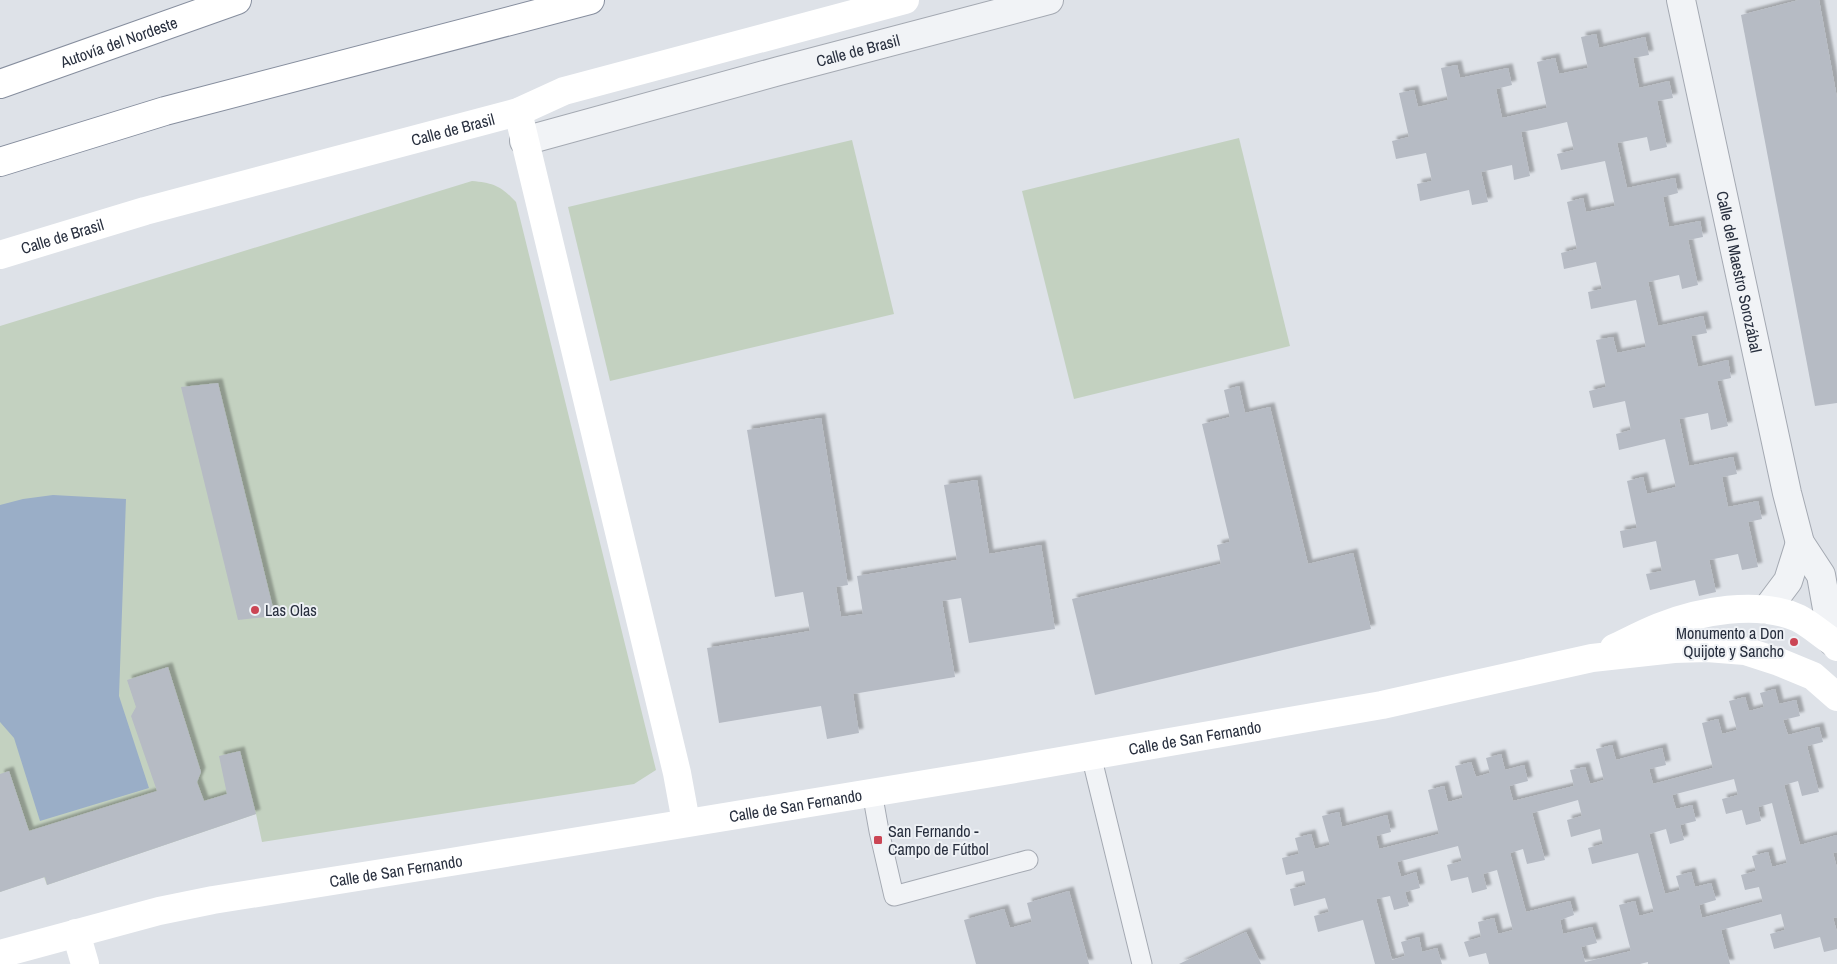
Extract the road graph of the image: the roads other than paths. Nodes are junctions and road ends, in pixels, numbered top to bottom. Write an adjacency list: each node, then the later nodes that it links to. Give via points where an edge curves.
1 (237, 0): 6 (main road, Autovía del Nordeste)
2 (590, 0): 9 (main road, via 165,111)
3 (905, 0): 7 (main road, Calle de Brasil, via 564,91)
4 (1049, 0): 8 (street, Calle de Brasil)
5 (1681, 0): 11 (street, Calle del Maestro Sorozábal)
6 (0, 84)
7 (518, 112): 8 (main road); 10 (main road, Calle de Brasil, via 145,211)
8 (524, 141): 21 (main road, via 675,763)
9 (0, 162)
10 (0, 255)
11 (1800, 543): 12 (street, Calle del Maestro Sorozábal); 13 (street, via 1788,580)
12 (1829, 570): 14 (street, Calle del Maestro Sorozábal)
13 (1757, 609): 14 (main road, Calle de San Fernando, via 1798,618); 15 (main road, via 1739,620 1738,636); 16 (main road, Calle de San Fernando, via 1705,613 1660,626)
14 (1835, 644): 17 (main road, via 1832,661 1825,672)
15 (1745, 651): 16 (main road, Calle de San Fernando, via 1674,648); 17 (main road, Calle de San Fernando)
16 (1592, 658): 19 (main road, Calle de San Fernando, via 1382,705)
17 (1813, 676): 18 (main road, Calle de San Fernando)
18 (1837, 697)
19 (1091, 755): 20 (main road, Calle de San Fernando); 26 (lane)
20 (872, 792): 21 (main road, Calle de San Fernando); 22 (lane, via 894,896)
21 (686, 822): 23 (main road, Calle de San Fernando, via 213,900)
22 (1028, 860)
23 (76, 933): 24 (main road, Calle de San Fernando); 25 (main road)
24 (0, 954)
25 (85, 964)
26 (1142, 964)

